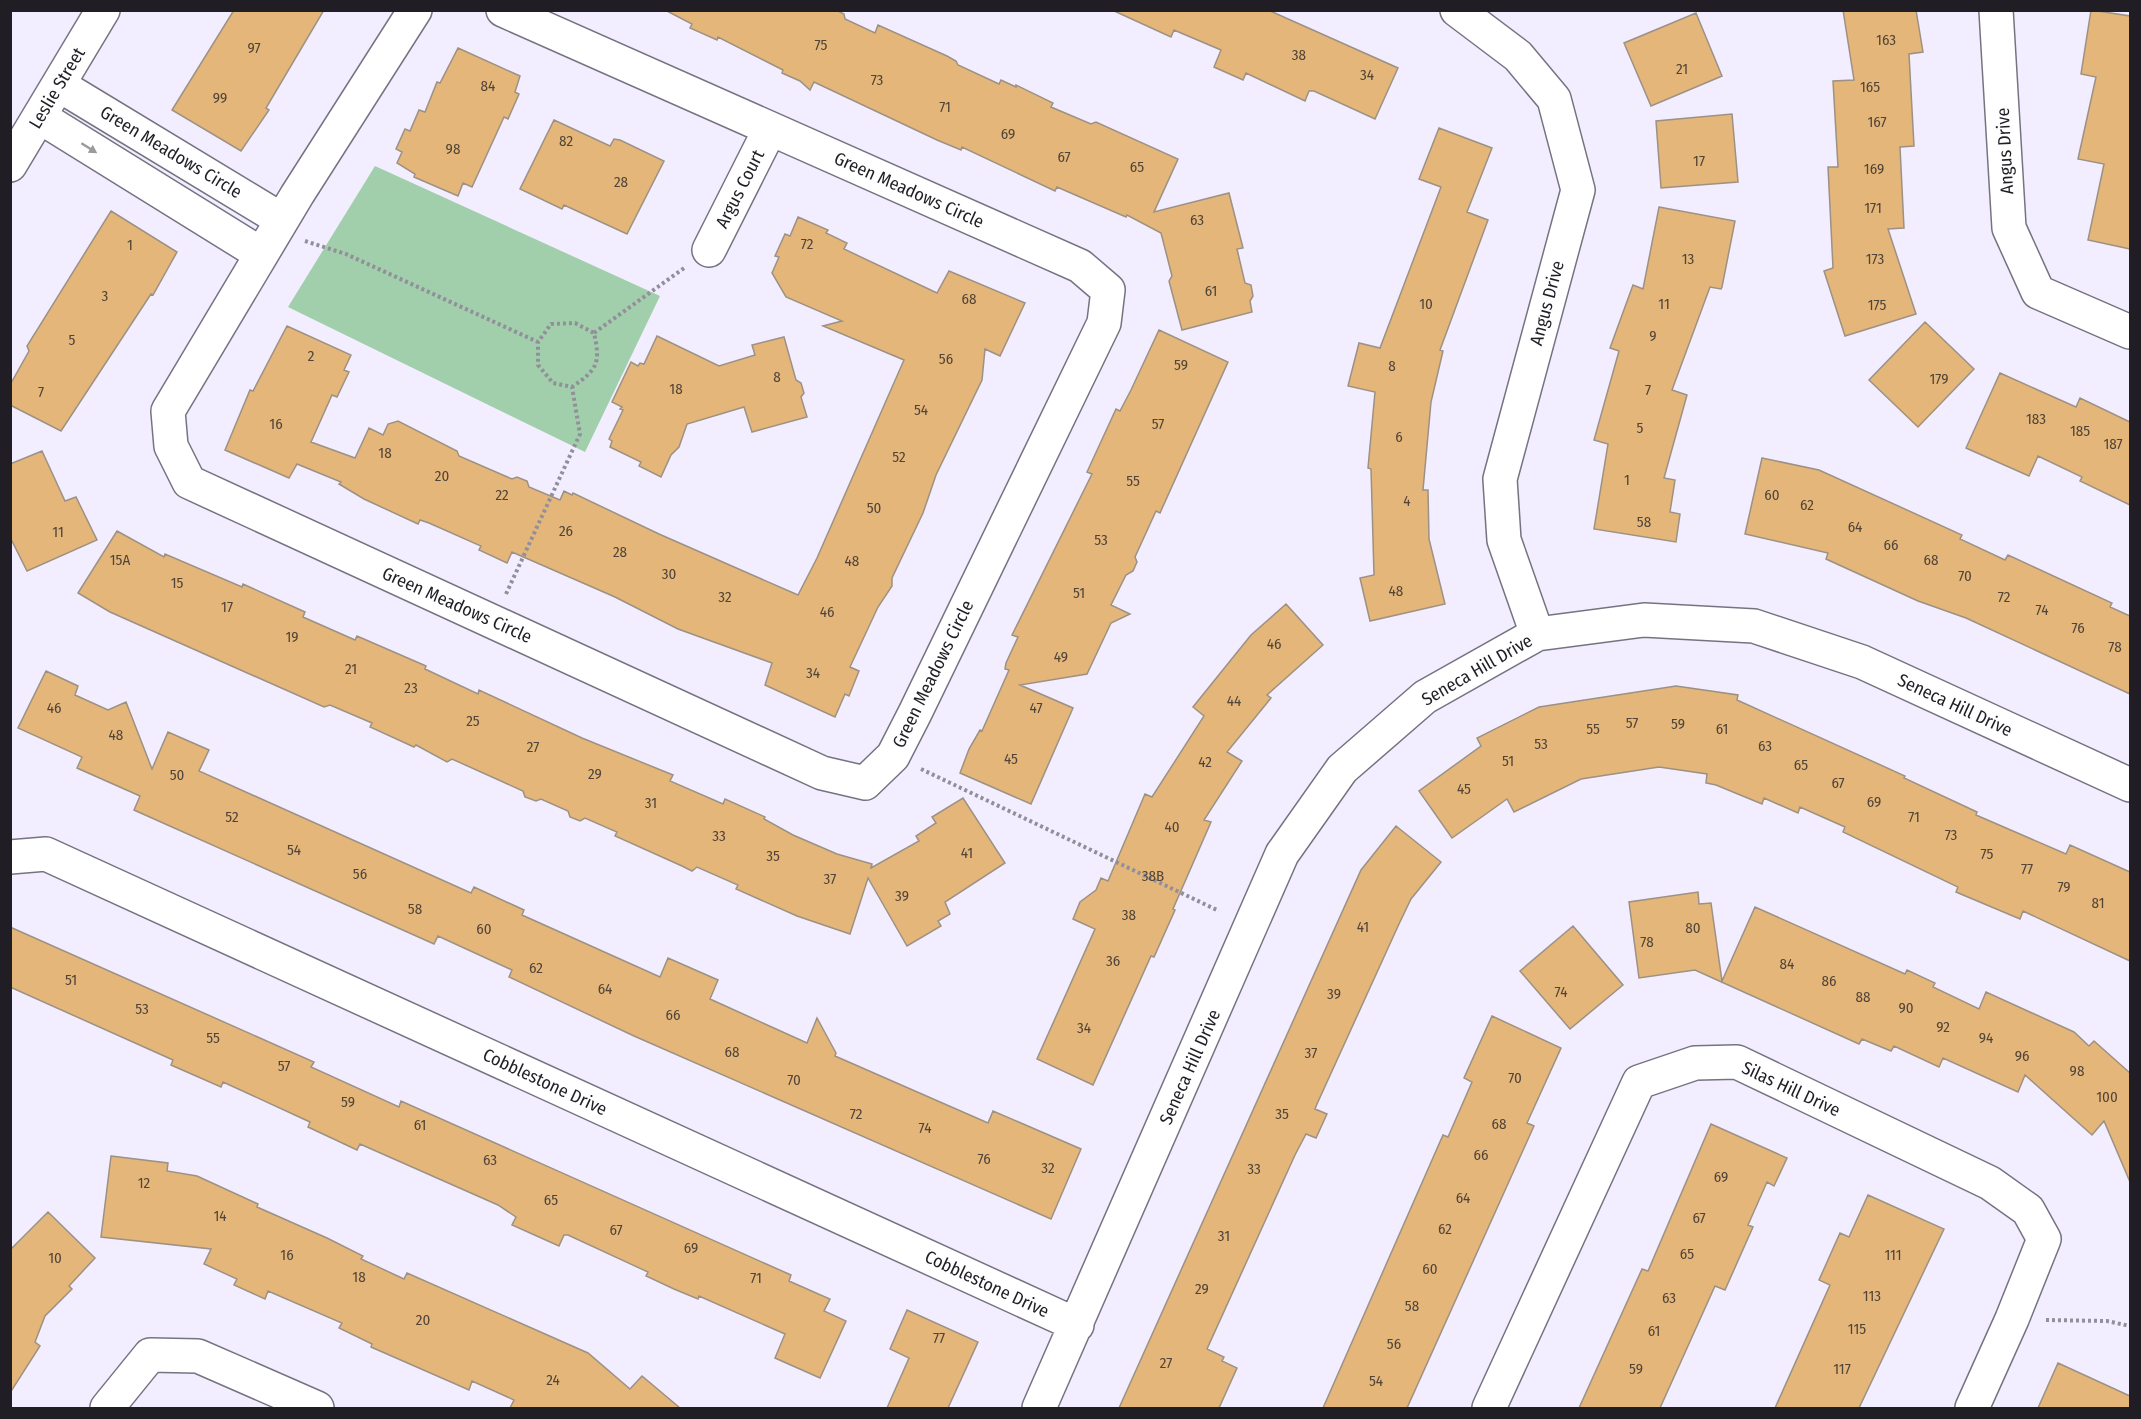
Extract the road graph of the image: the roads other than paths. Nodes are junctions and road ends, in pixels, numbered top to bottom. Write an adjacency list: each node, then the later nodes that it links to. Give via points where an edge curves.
1 (103, 10): 6 (street, Leslie Street)
2 (415, 10): 10 (street, Green Meadows Circle)
3 (502, 10): 8 (street, Green Meadows Circle)
4 (1457, 10): 13 (street, Angus Drive, via 1518,56 1554,99 1578,190 1500,479 1504,540)
5 (1996, 10): 12 (street, Angus Drive, via 2009,228 2038,292)
6 (59, 85): 7 (street, Leslie Street); 10 (street, Green Meadows Circle)
7 (40, 117): 9 (street, Leslie Street); 10 (street, one-way to 10)
8 (770, 129): 10 (street, Green Meadows Circle, via 1080,266 1108,290 1104,324 893,756 865,783 822,773 189,482 171,446 168,411); 11 (street, Argus Court)
9 (10, 165)
10 (273, 236)
11 (709, 249)
12 (2130, 332)
13 (1537, 634): 14 (street, Seneca Hill Drive, via 1644,620 1754,626 1862,662); 16 (street, Seneca Hill Drive, via 1425,697 1342,769 1282,854)
14 (2130, 785)
15 (10, 857): 16 (street, Cobblestone Drive, via 46,854)
16 (1077, 1324): 19 (street, Seneca Hill Drive)
17 (107, 1408): 18 (street, via 150,1355 198,1356)
18 (317, 1408)
19 (1039, 1408)
20 (1489, 1408): 21 (street, Silas Hill Drive, via 1639,1082 1695,1063 1737,1062 1990,1183 2028,1210 2044,1239)
21 (1972, 1408)

